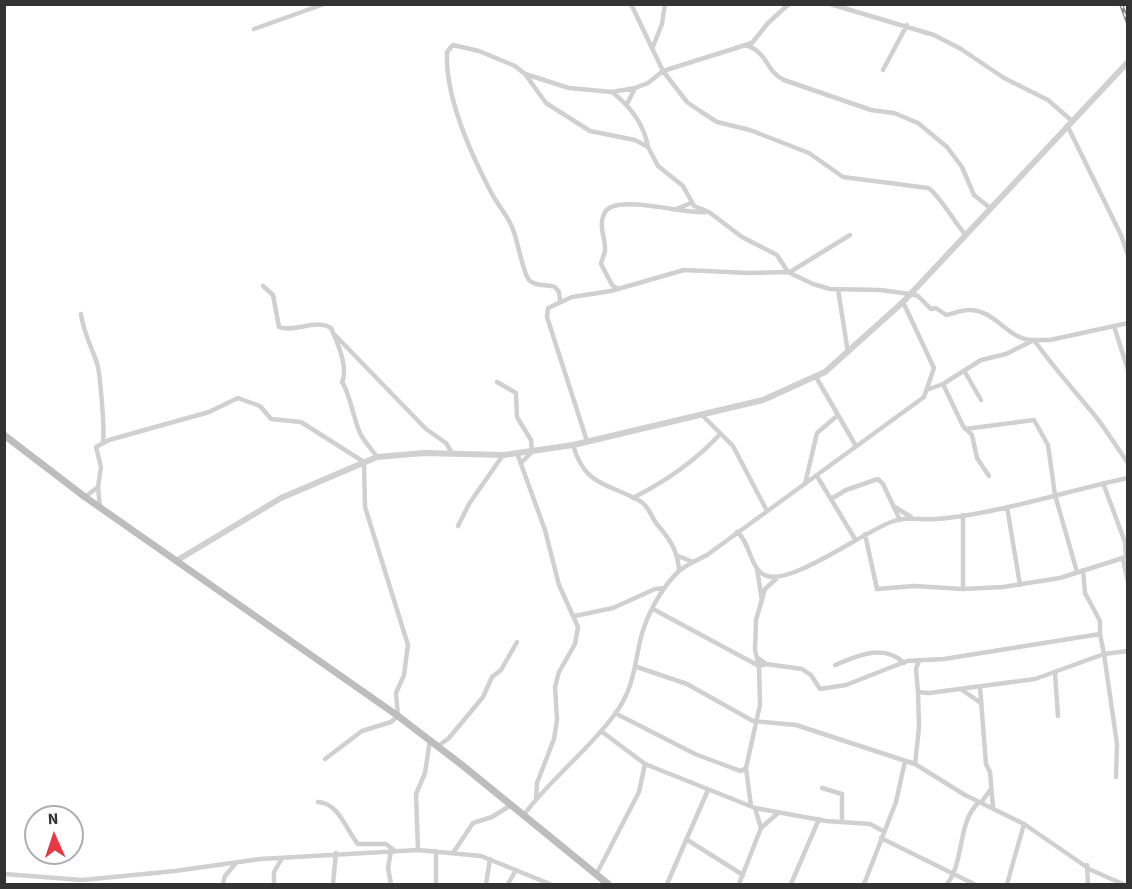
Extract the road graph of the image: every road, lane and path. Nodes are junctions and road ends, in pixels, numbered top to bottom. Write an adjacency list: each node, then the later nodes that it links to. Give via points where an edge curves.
1 (324, 4): 7 (street)
2 (631, 4): 9 (street)
3 (665, 4): 9 (street)
4 (789, 4): 8 (street, via 768,23 756,41)
5 (830, 4): 6 (street)
6 (907, 25): 11 (street); 17 (street, via 961,49 982,65 1048,100)
7 (254, 29)
8 (745, 45): 12 (street); 20 (street, via 761,52 774,75 784,80 918,123 947,147 962,167 974,195)
9 (652, 49): 12 (street)
10 (1128, 62): 17 (street)
11 (883, 70)
12 (663, 71): 14 (street); 23 (street, via 687,102 717,122 809,153 843,177 934,191 949,217)
13 (525, 74): 15 (street, via 569,88); 18 (street, via 546,103 586,129 635,140); 31 (street, via 479,51 453,45 447,52 453,97 468,143 512,227 528,279 536,285 555,287)
14 (635, 88): 15 (street); 16 (street)
15 (612, 92): 16 (street)
16 (627, 104): 18 (street)
17 (1069, 123): 20 (street); 25 (street)
18 (648, 147): 19 (street, via 658,166 683,186)
19 (692, 203): 21 (street); 22 (street)
20 (990, 208): 23 (street)
21 (672, 210): 22 (street); 28 (street, via 621,204 604,213 601,231 605,251 601,264)
22 (708, 212): 26 (street, via 742,237 777,255)
23 (965, 234): 30 (street)
24 (850, 235): 26 (street)
25 (1128, 255)
26 (789, 272): 28 (street, via 684,270); 29 (street, via 813,284)
27 (263, 286): 36 (street, via 273,295 279,327 325,324)
28 (612, 288): 31 (street)
29 (838, 289): 30 (street); 38 (street)
30 (911, 294): 32 (street); 37 (street, via 946,315 966,309 977,312 998,320 1012,335)
31 (560, 301): 51 (street, via 546,312)
32 (903, 302): 38 (street); 44 (street, via 932,362 934,373)
33 (81, 314): 52 (street, via 82,328 98,366)
34 (1128, 322): 35 (street)
35 (1114, 326): 37 (street); 39 (street)
36 (333, 333): 57 (street); 60 (street, via 349,404 360,434)
37 (1035, 340): 40 (street, via 981,360); 63 (street)
38 (848, 353): 41 (street)
39 (1128, 370)
40 (964, 372): 43 (street); 45 (street)
41 (816, 377): 46 (street, via 763,400); 47 (street)
42 (497, 382): 56 (street, via 516,393 517,417 531,440)
43 (944, 384): 44 (street); 48 (street, via 966,429)
44 (929, 389): 55 (street, via 920,401)
45 (981, 400)
46 (702, 415): 49 (street); 51 (street)
47 (838, 415): 55 (street); 68 (street, via 817,433)
48 (972, 432): 65 (street, via 981,467); 70 (street, via 1034,420 1048,445)
49 (720, 434): 72 (street, via 686,466); 77 (street, via 733,446)
50 (4, 435): 53 (main road)
51 (587, 441): 54 (street)
52 (103, 442): 61 (street, via 209,412 240,398 260,406 271,419 301,422); 69 (street, via 95,450 101,467)
53 (8, 443): 71 (main road)
54 (573, 445): 56 (street); 72 (street, via 586,474)
55 (856, 446): 64 (street)
56 (532, 452): 58 (street); 62 (street)
57 (452, 453): 59 (street); 60 (street)
58 (517, 453): 59 (street); 62 (street)
59 (504, 455): 81 (street)
60 (377, 457): 61 (street)
61 (364, 462): 87 (street, via 281,498); 119 (street, via 364,507 408,645 404,675 396,693)
62 (521, 463): 100 (street, via 559,585)
63 (1128, 464)
64 (817, 476): 68 (street); 73 (street)
65 (989, 476)
66 (1128, 478): 67 (street)
67 (1103, 483): 70 (street); 86 (street, via 1127,550)
68 (805, 484): 77 (street)
69 (98, 487): 71 (street); 74 (street)
70 (1055, 495): 76 (street); 92 (street)
71 (85, 497): 74 (main road)
72 (633, 498): 85 (street, via 648,508)
73 (831, 499): 75 (street, via 878,479); 84 (street)
74 (100, 507): 87 (main road)
75 (895, 507): 79 (street); 80 (street)
76 (1007, 507): 78 (street); 95 (street)
77 (766, 511): 82 (street)
78 (963, 515): 79 (street); 97 (street)
79 (911, 517): 80 (street)
80 (900, 520): 83 (street)
81 (458, 526)
82 (737, 532): 88 (street); 89 (street, via 746,540)
83 (865, 534): 84 (street); 97 (street, via 878,589)
84 (855, 539): 93 (street, via 814,564)
85 (678, 556): 88 (street); 91 (street)
86 (1122, 559): 90 (street); 94 (street)
87 (176, 561): 119 (main road)
88 (693, 562): 91 (street)
89 (757, 569): 93 (street, via 767,576); 98 (street)
90 (1083, 570): 92 (street); 101 (street, via 1084,593 1100,621)
91 (679, 571): 96 (street)
92 (1077, 572): 95 (street)
93 (780, 576): 98 (street, via 767,586)
94 (1128, 582)
95 (1020, 585): 97 (street)
96 (664, 588): 99 (street); 100 (street, via 607,610)
97 (963, 589)
98 (762, 604): 105 (street, via 755,632)
99 (653, 609): 110 (street); 111 (street, via 641,637)
100 (575, 616): 134 (street, via 577,639 555,687 554,739 537,783)
101 (1100, 634): 104 (street); 106 (street)
102 (517, 642): 124 (street, via 483,697)
103 (1128, 651): 104 (street)
104 (1104, 654): 113 (street); 130 (street, via 1117,744)
105 (758, 658): 108 (street); 110 (street)
106 (919, 660): 107 (street); 112 (street)
107 (905, 662): 108 (street, via 823,690 802,669); 109 (street, via 878,652); 112 (street)
108 (766, 664): 110 (street)
109 (835, 665)
110 (759, 666): 121 (street)
111 (637, 667): 118 (street); 121 (street, via 687,684)
112 (916, 669): 116 (street)
113 (1055, 673): 114 (street); 120 (street)
114 (980, 687): 115 (street); 117 (street)
115 (962, 690): 116 (street); 117 (street)
116 (918, 692): 128 (street)
117 (981, 703): 133 (street)
118 (615, 714): 122 (street); 129 (street, via 695,754 735,769)
119 (398, 716): 123 (main road); 125 (street, via 362,731)
120 (1059, 716)
121 (758, 722): 126 (street, via 796,725); 129 (street)
122 (601, 731): 127 (street); 134 (street)
123 (430, 740): 124 (main road); 149 (street, via 425,773 416,794)
124 (438, 746): 137 (main road)
125 (325, 759)
126 (905, 761): 128 (street); 146 (street, via 896,802)
127 (645, 764): 132 (street); 162 (street, via 639,792)
128 (915, 764): 136 (street)
129 (746, 768): 138 (street)
130 (1116, 777)
131 (822, 788): 143 (street, via 842,794)
132 (708, 790): 138 (street); 148 (street)
133 (990, 790): 136 (street); 139 (street)
134 (536, 799): 141 (street)
135 (318, 802): 150 (street, via 331,807 346,822 358,844 386,844)
136 (980, 802): 139 (street); 160 (street, via 970,814)
137 (511, 805): 141 (main road); 153 (street, via 473,823)
138 (753, 807): 140 (street); 145 (street)
139 (993, 808): 144 (street)
140 (778, 813): 142 (street); 145 (street)
141 (523, 816): 162 (main road)
142 (819, 819): 143 (street); 174 (street)
143 (842, 821): 146 (street, via 870,824)
144 (1024, 824): 157 (street); 178 (street)
145 (761, 828): 161 (street)
146 (883, 831): 147 (street)
147 (881, 838): 160 (street); 175 (street)
148 (686, 839): 161 (street); 172 (street)
149 (418, 850): 150 (street); 151 (street)
150 (393, 851): 152 (street); 166 (street, via 388,868)
151 (436, 851): 153 (street); 167 (street)
152 (336, 853): 154 (street); 165 (street)
153 (453, 853): 155 (street)
154 (282, 858): 156 (street); 164 (street, via 274,872)
155 (490, 859): 158 (street); 168 (street)
156 (236, 863): 159 (street, via 82,880); 163 (street)
157 (1087, 866): 179 (street); 180 (street)
158 (516, 870): 169 (street); 170 (street)
159 (4, 874)
160 (955, 874): 176 (street); 177 (street)
161 (744, 875): 173 (street)
162 (596, 876): 171 (main road)
163 (222, 885)
164 (274, 885)
165 (333, 885)
166 (391, 885)
167 (436, 885)
168 (486, 885)
169 (508, 885)
170 (550, 885)
171 (608, 885)
172 (667, 885)
173 (739, 885)
174 (791, 885)
175 (864, 885)
176 (947, 885)
177 (974, 885)
178 (1007, 885)
179 (1088, 885)
180 (1123, 885)

